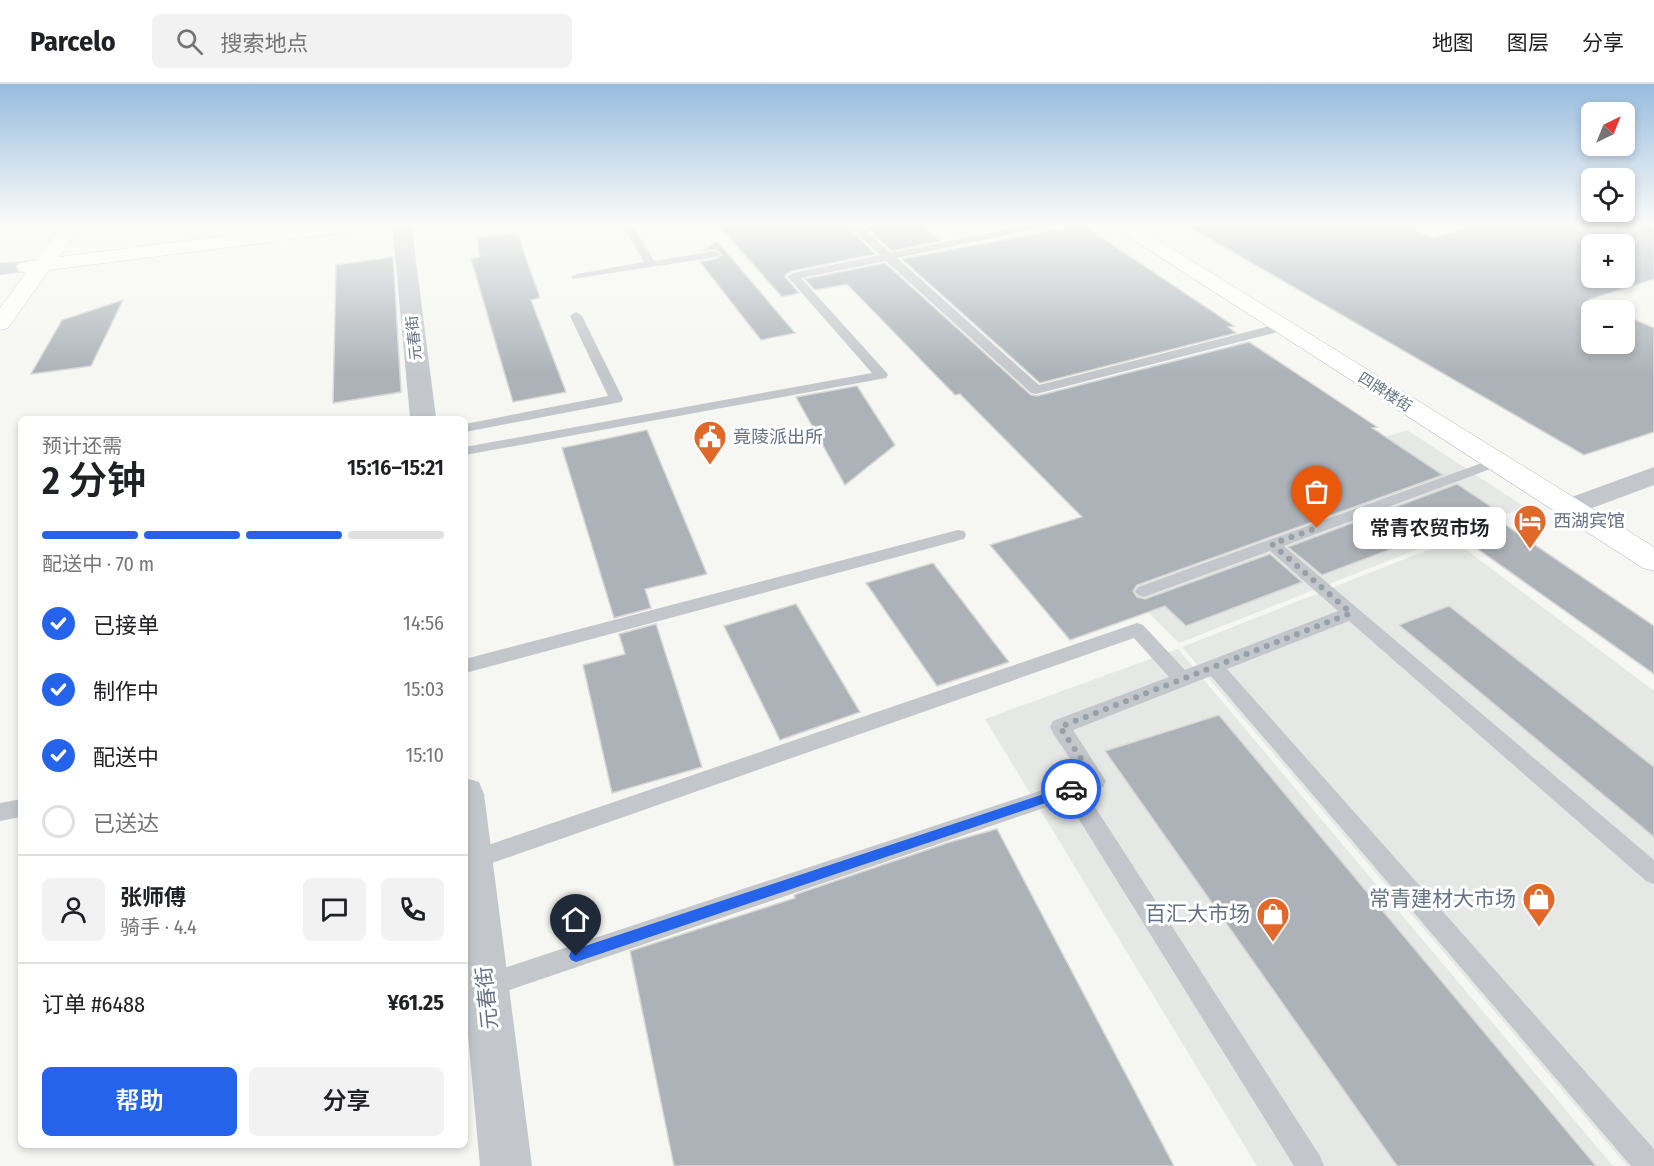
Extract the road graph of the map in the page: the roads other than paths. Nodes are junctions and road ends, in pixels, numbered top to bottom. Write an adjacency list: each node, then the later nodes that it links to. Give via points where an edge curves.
1 (28, 272): 9 (street)
2 (30, 272): 11 (street)
3 (407, 272): 13 (street, 元春街)
4 (605, 272): 8 (lane)
5 (811, 272): 15 (lane, via 793,276 881,375)
6 (905, 272): 12 (lane, via 1036,390)
7 (1195, 272): 12 (street, 四牌楼街)
8 (577, 277)
9 (0, 300)
10 (576, 316): 14 (lane, via 616,399)
11 (0, 323)
12 (1282, 327): 16 (street, 四牌楼街)
13 (423, 416)
14 (468, 428)
15 (468, 450)
16 (1496, 462): 18 (street, 四牌楼街); 20 (lane)
17 (1654, 475): 18 (street)
18 (1568, 508): 21 (street, 四牌楼街)
19 (958, 536): 24 (lane)
20 (1272, 544): 22 (lane); 23 (lane)
21 (1654, 561)
22 (1144, 591)
23 (1351, 613): 25 (lane); 32 (lane)
24 (468, 665)
25 (1214, 667): 26 (lane); 36 (lane)
26 (1182, 680): 27 (lane, via 1060,727 1096,781); 31 (lane, via 1137,630)
27 (1072, 789): 33 (lane); 35 (lane)
28 (18, 809): 29 (lane)
29 (0, 812)
30 (468, 822): 31 (street, 元春街)
31 (472, 860): 33 (street, 元春街)
32 (1654, 874)
33 (486, 986): 34 (street, 元春街)
34 (506, 1166)
35 (1310, 1166)
36 (1650, 1166)

